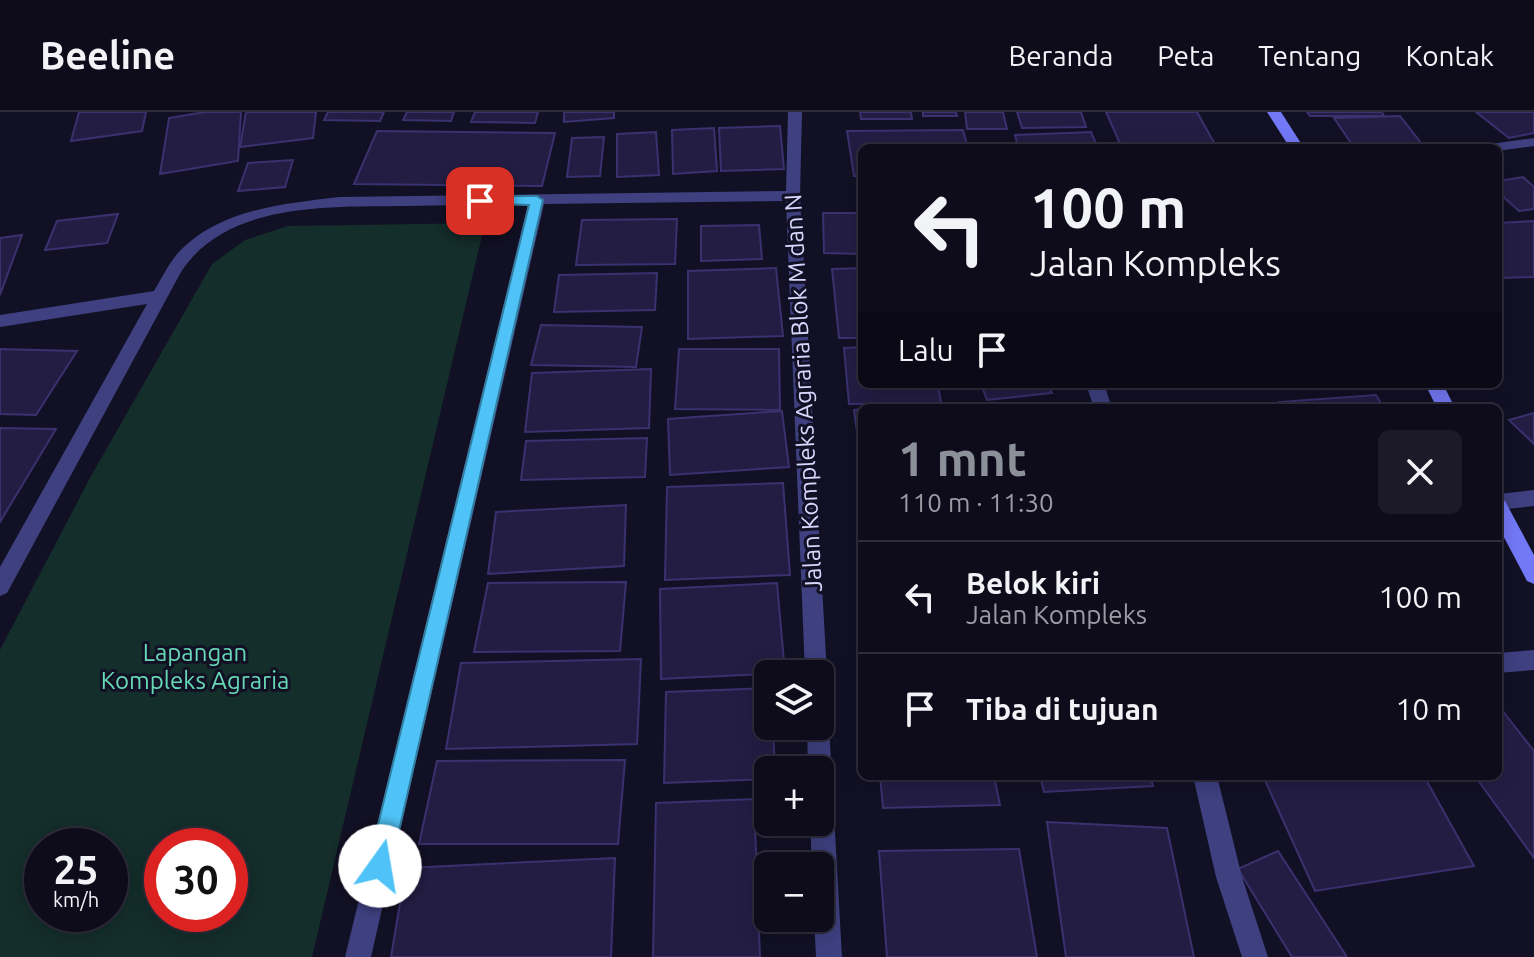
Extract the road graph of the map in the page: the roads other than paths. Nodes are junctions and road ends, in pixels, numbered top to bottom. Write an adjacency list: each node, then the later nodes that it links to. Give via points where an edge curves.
1 (795, 112): 6 (street, Jalan Kompleks Agraria Blok M dan N)
2 (1274, 112): 4 (street)
3 (1534, 142): 5 (street)
4 (1294, 144)
5 (1502, 146)
6 (793, 196): 7 (street); 15 (street, Jalan Kompleks Agraria Blok M dan N)
7 (537, 200): 8 (street, via 339,202 246,218 197,244); 20 (street)
8 (159, 296): 9 (street); 14 (street)
9 (0, 321)
10 (1534, 498): 11 (street)
11 (1502, 503)
12 (1502, 512): 13 (street)
13 (1534, 575)
14 (0, 587)
15 (815, 660)
16 (1534, 660): 17 (street)
17 (1502, 663)
18 (819, 740): 21 (street)
19 (1206, 780): 22 (street)
20 (358, 957)
21 (829, 957)
22 (1255, 957)

